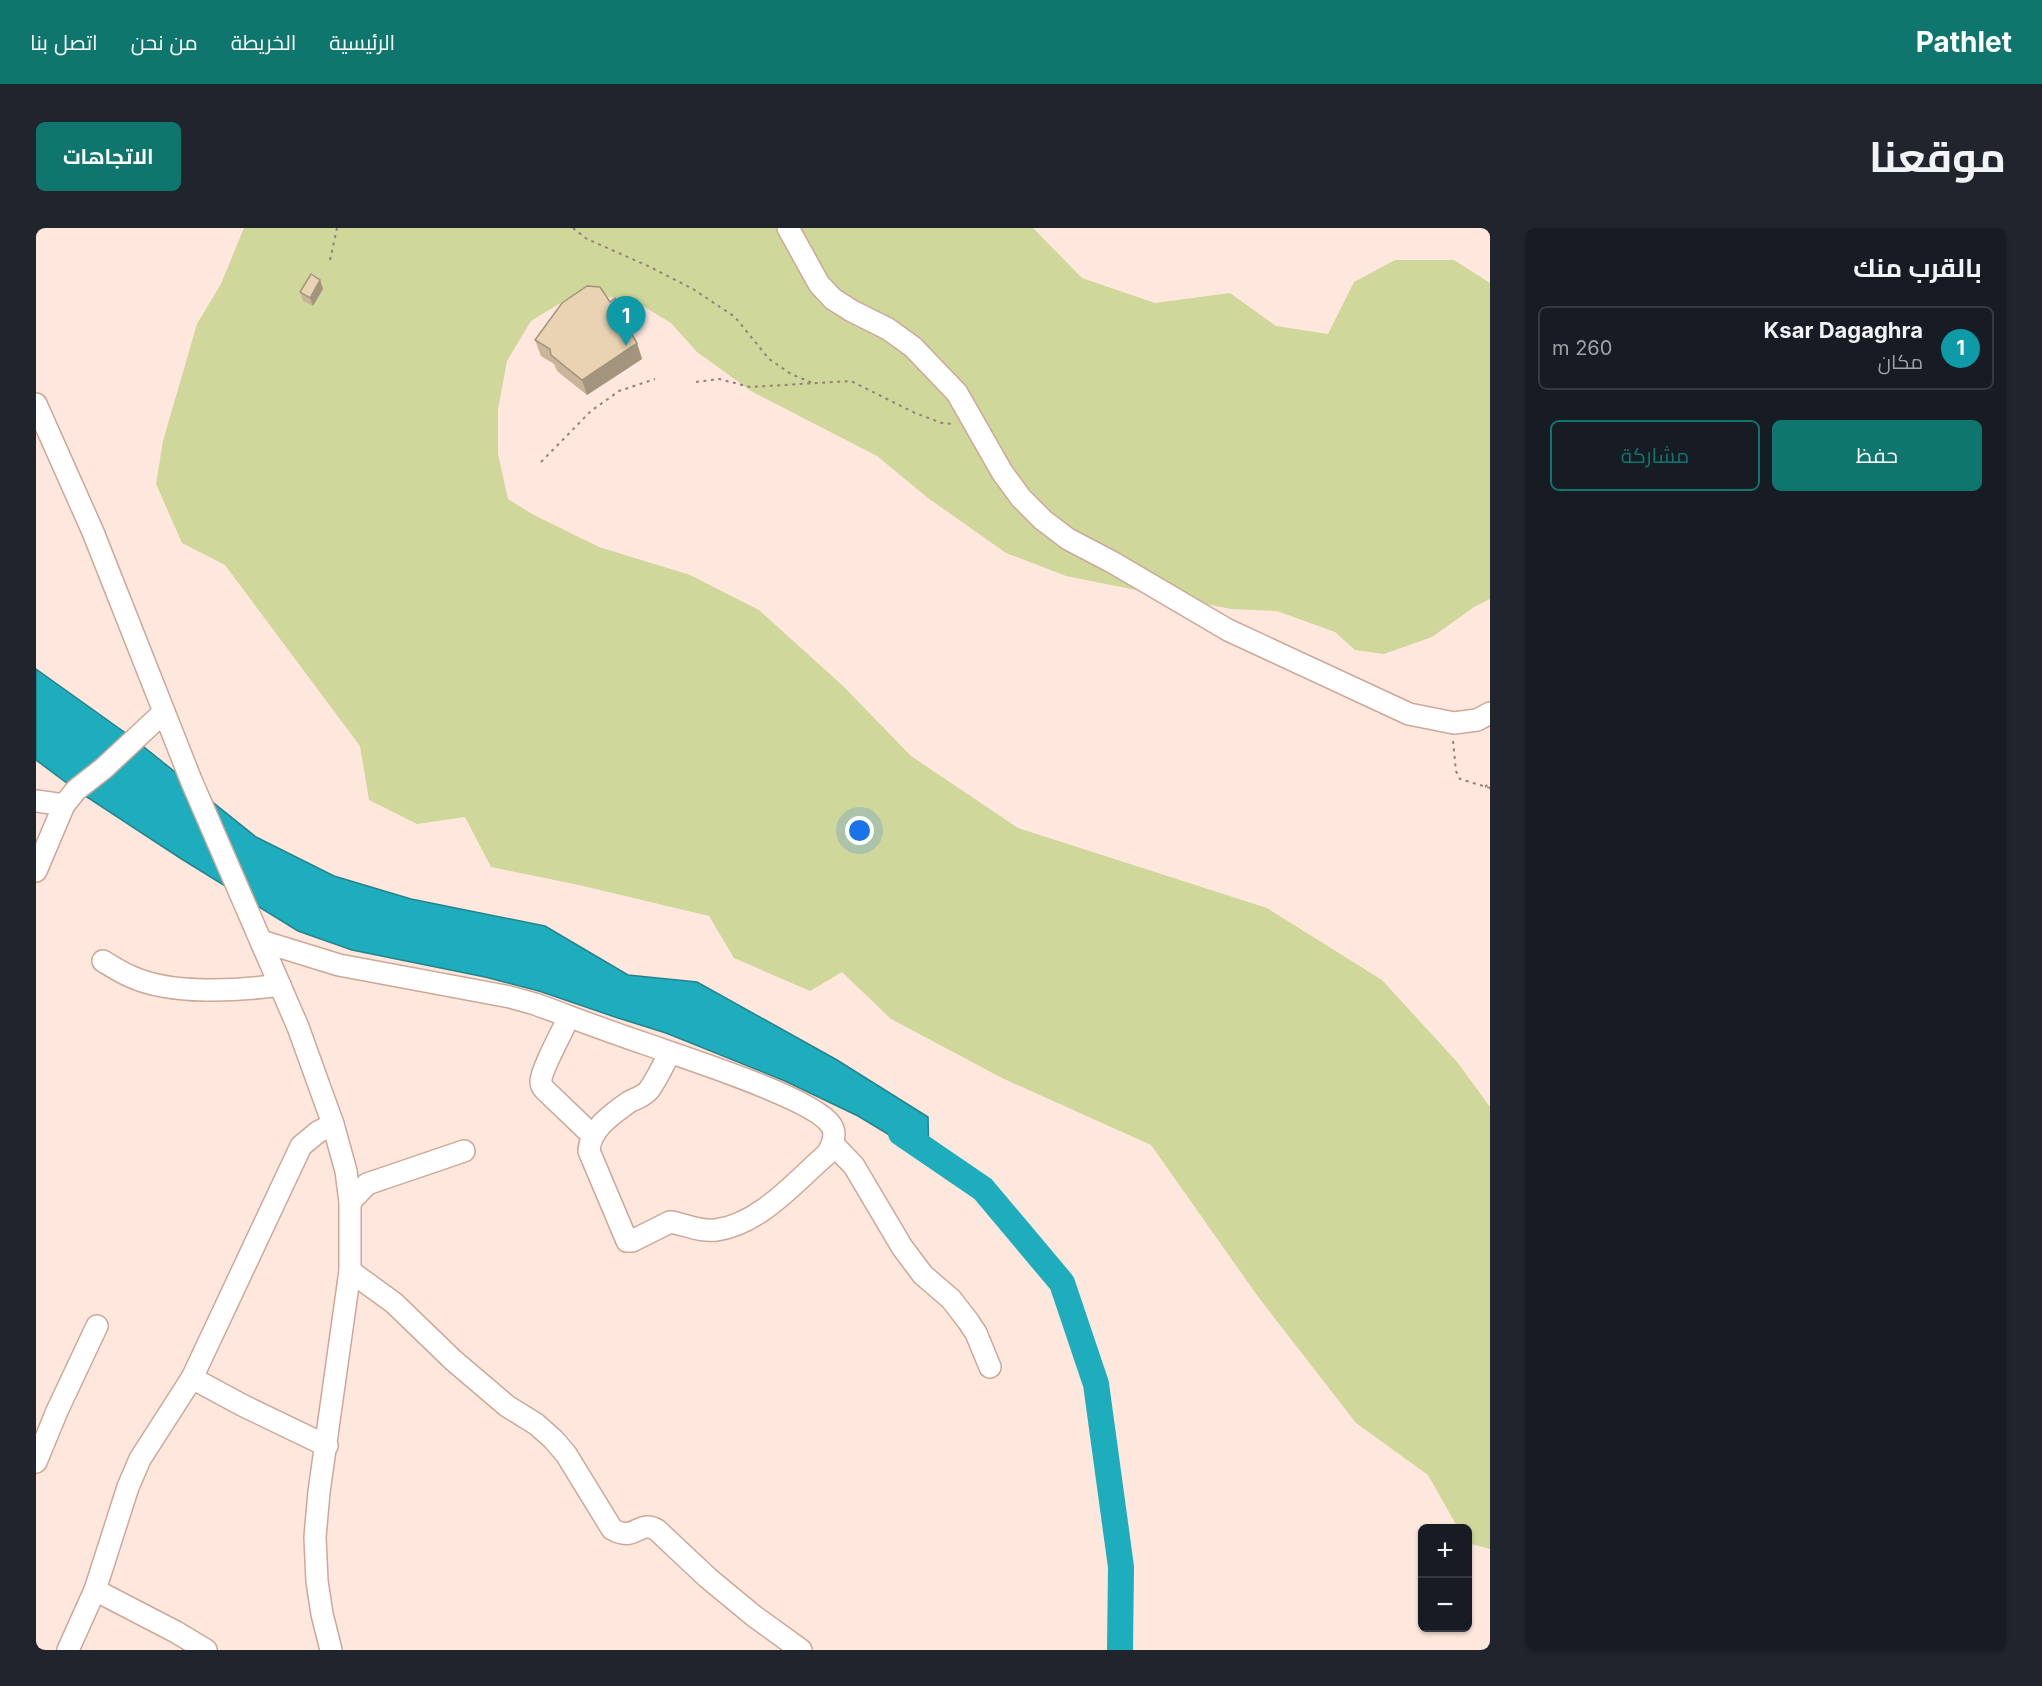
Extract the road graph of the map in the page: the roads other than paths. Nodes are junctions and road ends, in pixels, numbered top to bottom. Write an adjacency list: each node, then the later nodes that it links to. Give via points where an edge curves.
1 (788, 228): 5 (street, via 819,284 833,299 913,347 957,393 1021,498 1068,539 1227,630 1409,714 1454,723 1477,720)
2 (36, 404): 3 (street)
3 (43, 439): 4 (street, via 93,532)
4 (164, 712): 7 (street, via 75,790); 9 (street)
5 (1490, 713)
6 (36, 801): 7 (street)
7 (64, 805): 8 (street)
8 (36, 871)
9 (261, 941): 11 (street); 12 (street, via 339,965 510,997)
10 (104, 961): 11 (street, via 133,978 158,985 242,990)
11 (280, 985): 14 (street)
12 (569, 1017): 13 (street); 15 (street, via 541,1084)
13 (670, 1053): 15 (street, via 650,1089); 16 (street, via 806,1105 833,1127)
14 (333, 1124): 18 (street); 22 (street, via 301,1146)
15 (592, 1135): 16 (street, via 589,1151 627,1241 670,1222 714,1230 738,1225 827,1155)
16 (833, 1144): 21 (street, via 854,1166 923,1275 951,1299 968,1321)
17 (464, 1150): 18 (street, via 367,1184)
18 (350, 1202): 19 (street)
19 (350, 1271): 23 (street); 29 (street, via 394,1303 507,1406 553,1439 612,1529 620,1534 633,1534 642,1527 657,1530 708,1578)
20 (97, 1326): 24 (street)
21 (990, 1367)
22 (192, 1378): 23 (street); 25 (street, via 140,1459)
23 (327, 1446): 26 (street, via 315,1537 317,1581)
24 (36, 1462)
25 (95, 1590): 27 (street); 28 (street)
26 (328, 1648)
27 (68, 1650)
28 (206, 1650)
29 (801, 1650)

